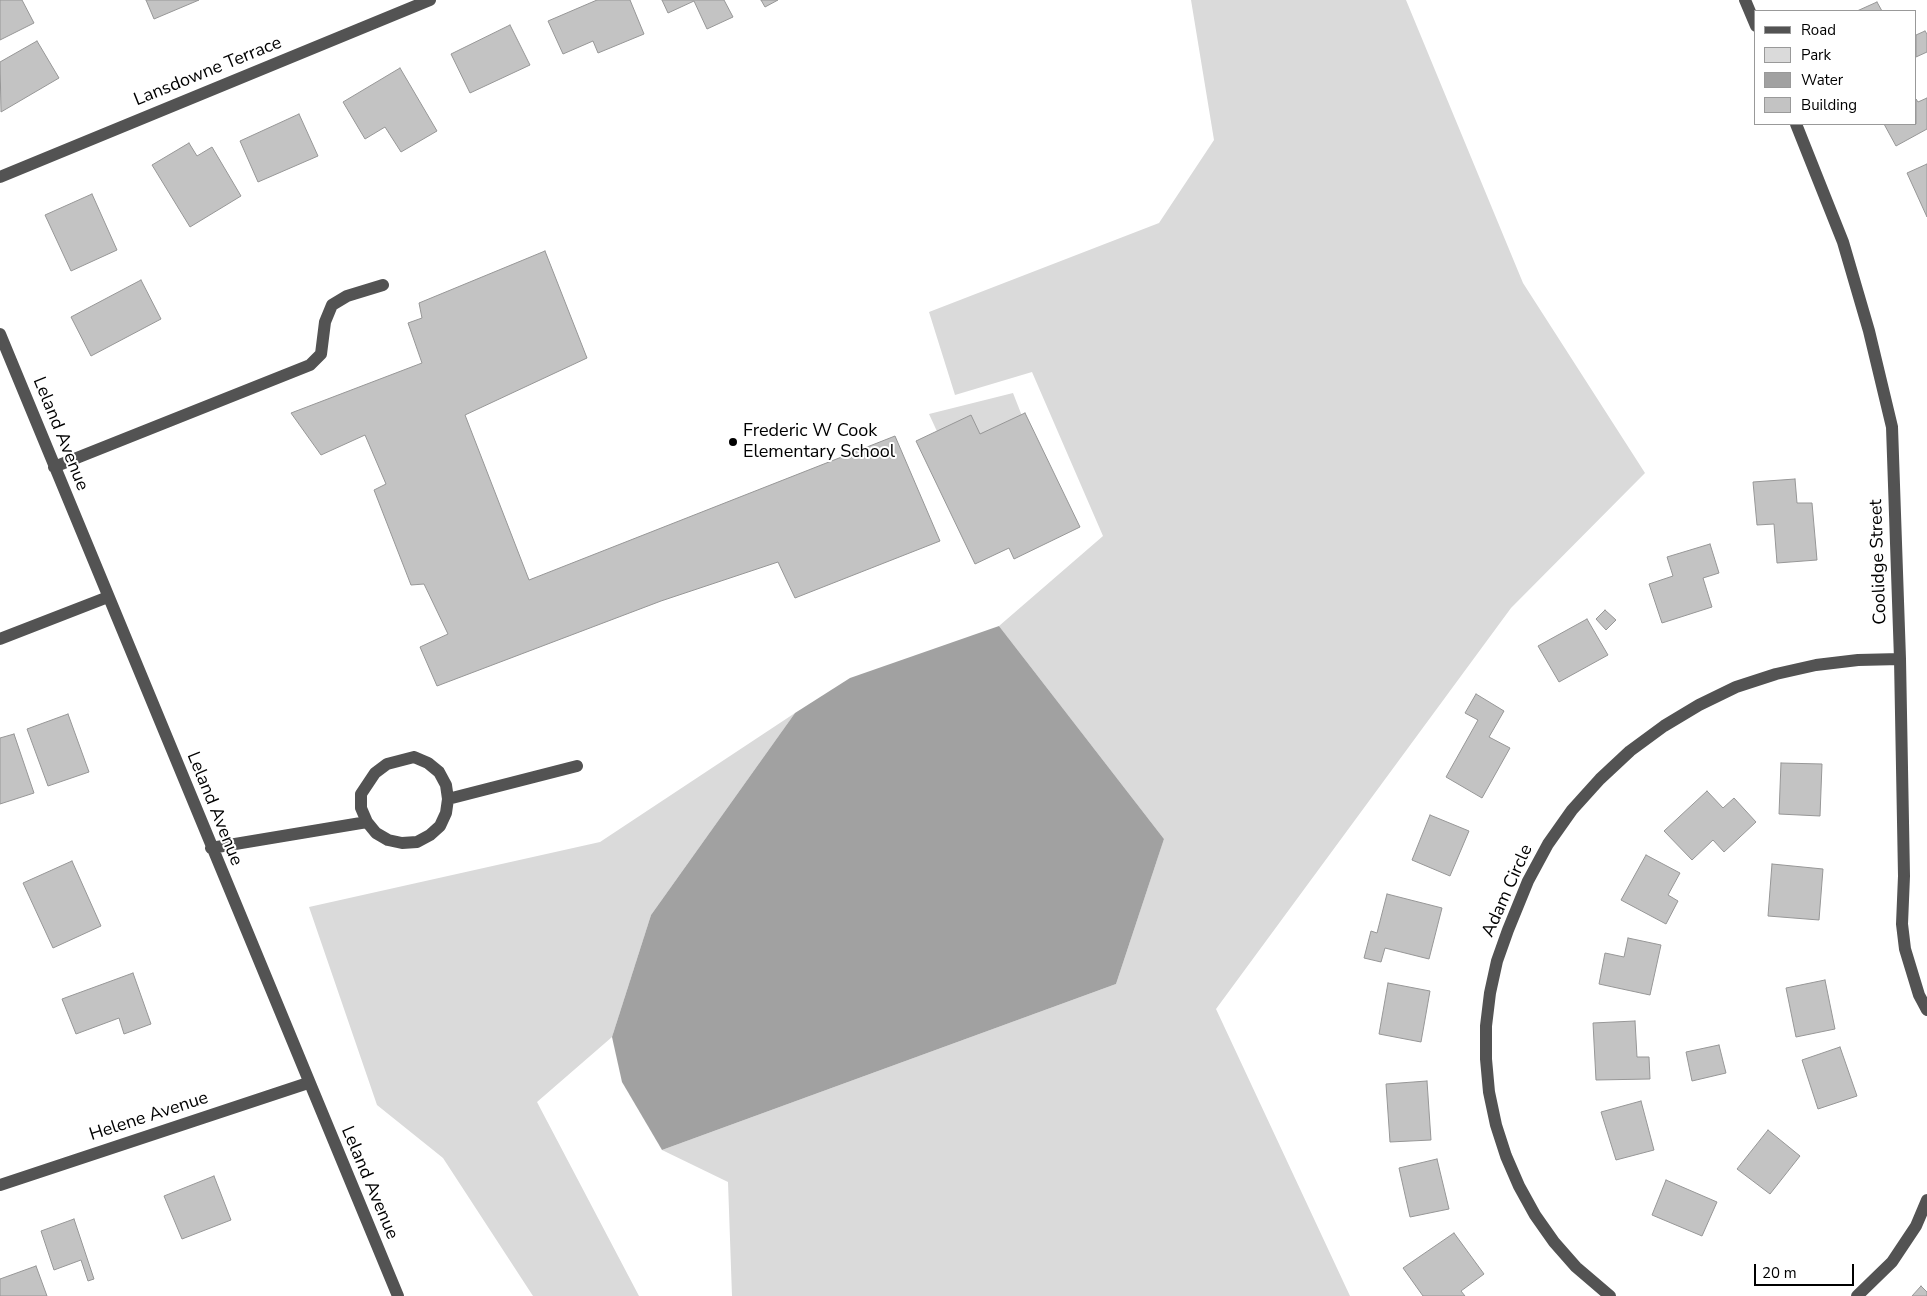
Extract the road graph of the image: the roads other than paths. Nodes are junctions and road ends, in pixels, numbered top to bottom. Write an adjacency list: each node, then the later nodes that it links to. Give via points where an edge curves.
1 (430, 0): 5 (street, Lansdowne Terrace)
2 (1745, 0): 3 (street)
3 (1754, 21)
4 (1796, 125): 11 (street, Coolidge Street, via 1843,242 1892,427)
5 (0, 177)
6 (383, 285): 8 (street, via 346,296 332,305 325,322 321,354 310,365)
7 (0, 334): 8 (street, Leland Avenue)
8 (54, 467): 9 (street, Leland Avenue)
9 (108, 597): 10 (street); 15 (street, Leland Avenue)
10 (0, 639)
11 (1900, 659): 16 (street, Coolidge Street, via 1902,924 1905,949); 21 (street, Adam Circle, via 1816,665 1776,674 1699,705 1637,746 1600,779 1548,844 1528,880 1497,962 1490,993 1486,1034 1489,1092 1506,1156 1535,1215 1576,1267)
12 (577, 766): 13 (street)
13 (448, 799): 14 (street, via 440,826 430,836 416,842 388,840); 14 (street, via 446,785 439,772 428,763 414,757 400,760 386,764 361,794 361,808)
14 (367, 822): 15 (street)
15 (211, 848): 17 (street, Leland Avenue)
16 (1927, 1010)
17 (308, 1083): 18 (street, Helene Avenue); 20 (street, Leland Avenue)
18 (0, 1185)
19 (1927, 1200): 22 (street, via 1916,1226 1892,1262)
20 (398, 1296)
21 (1610, 1296)
22 (1856, 1296)

